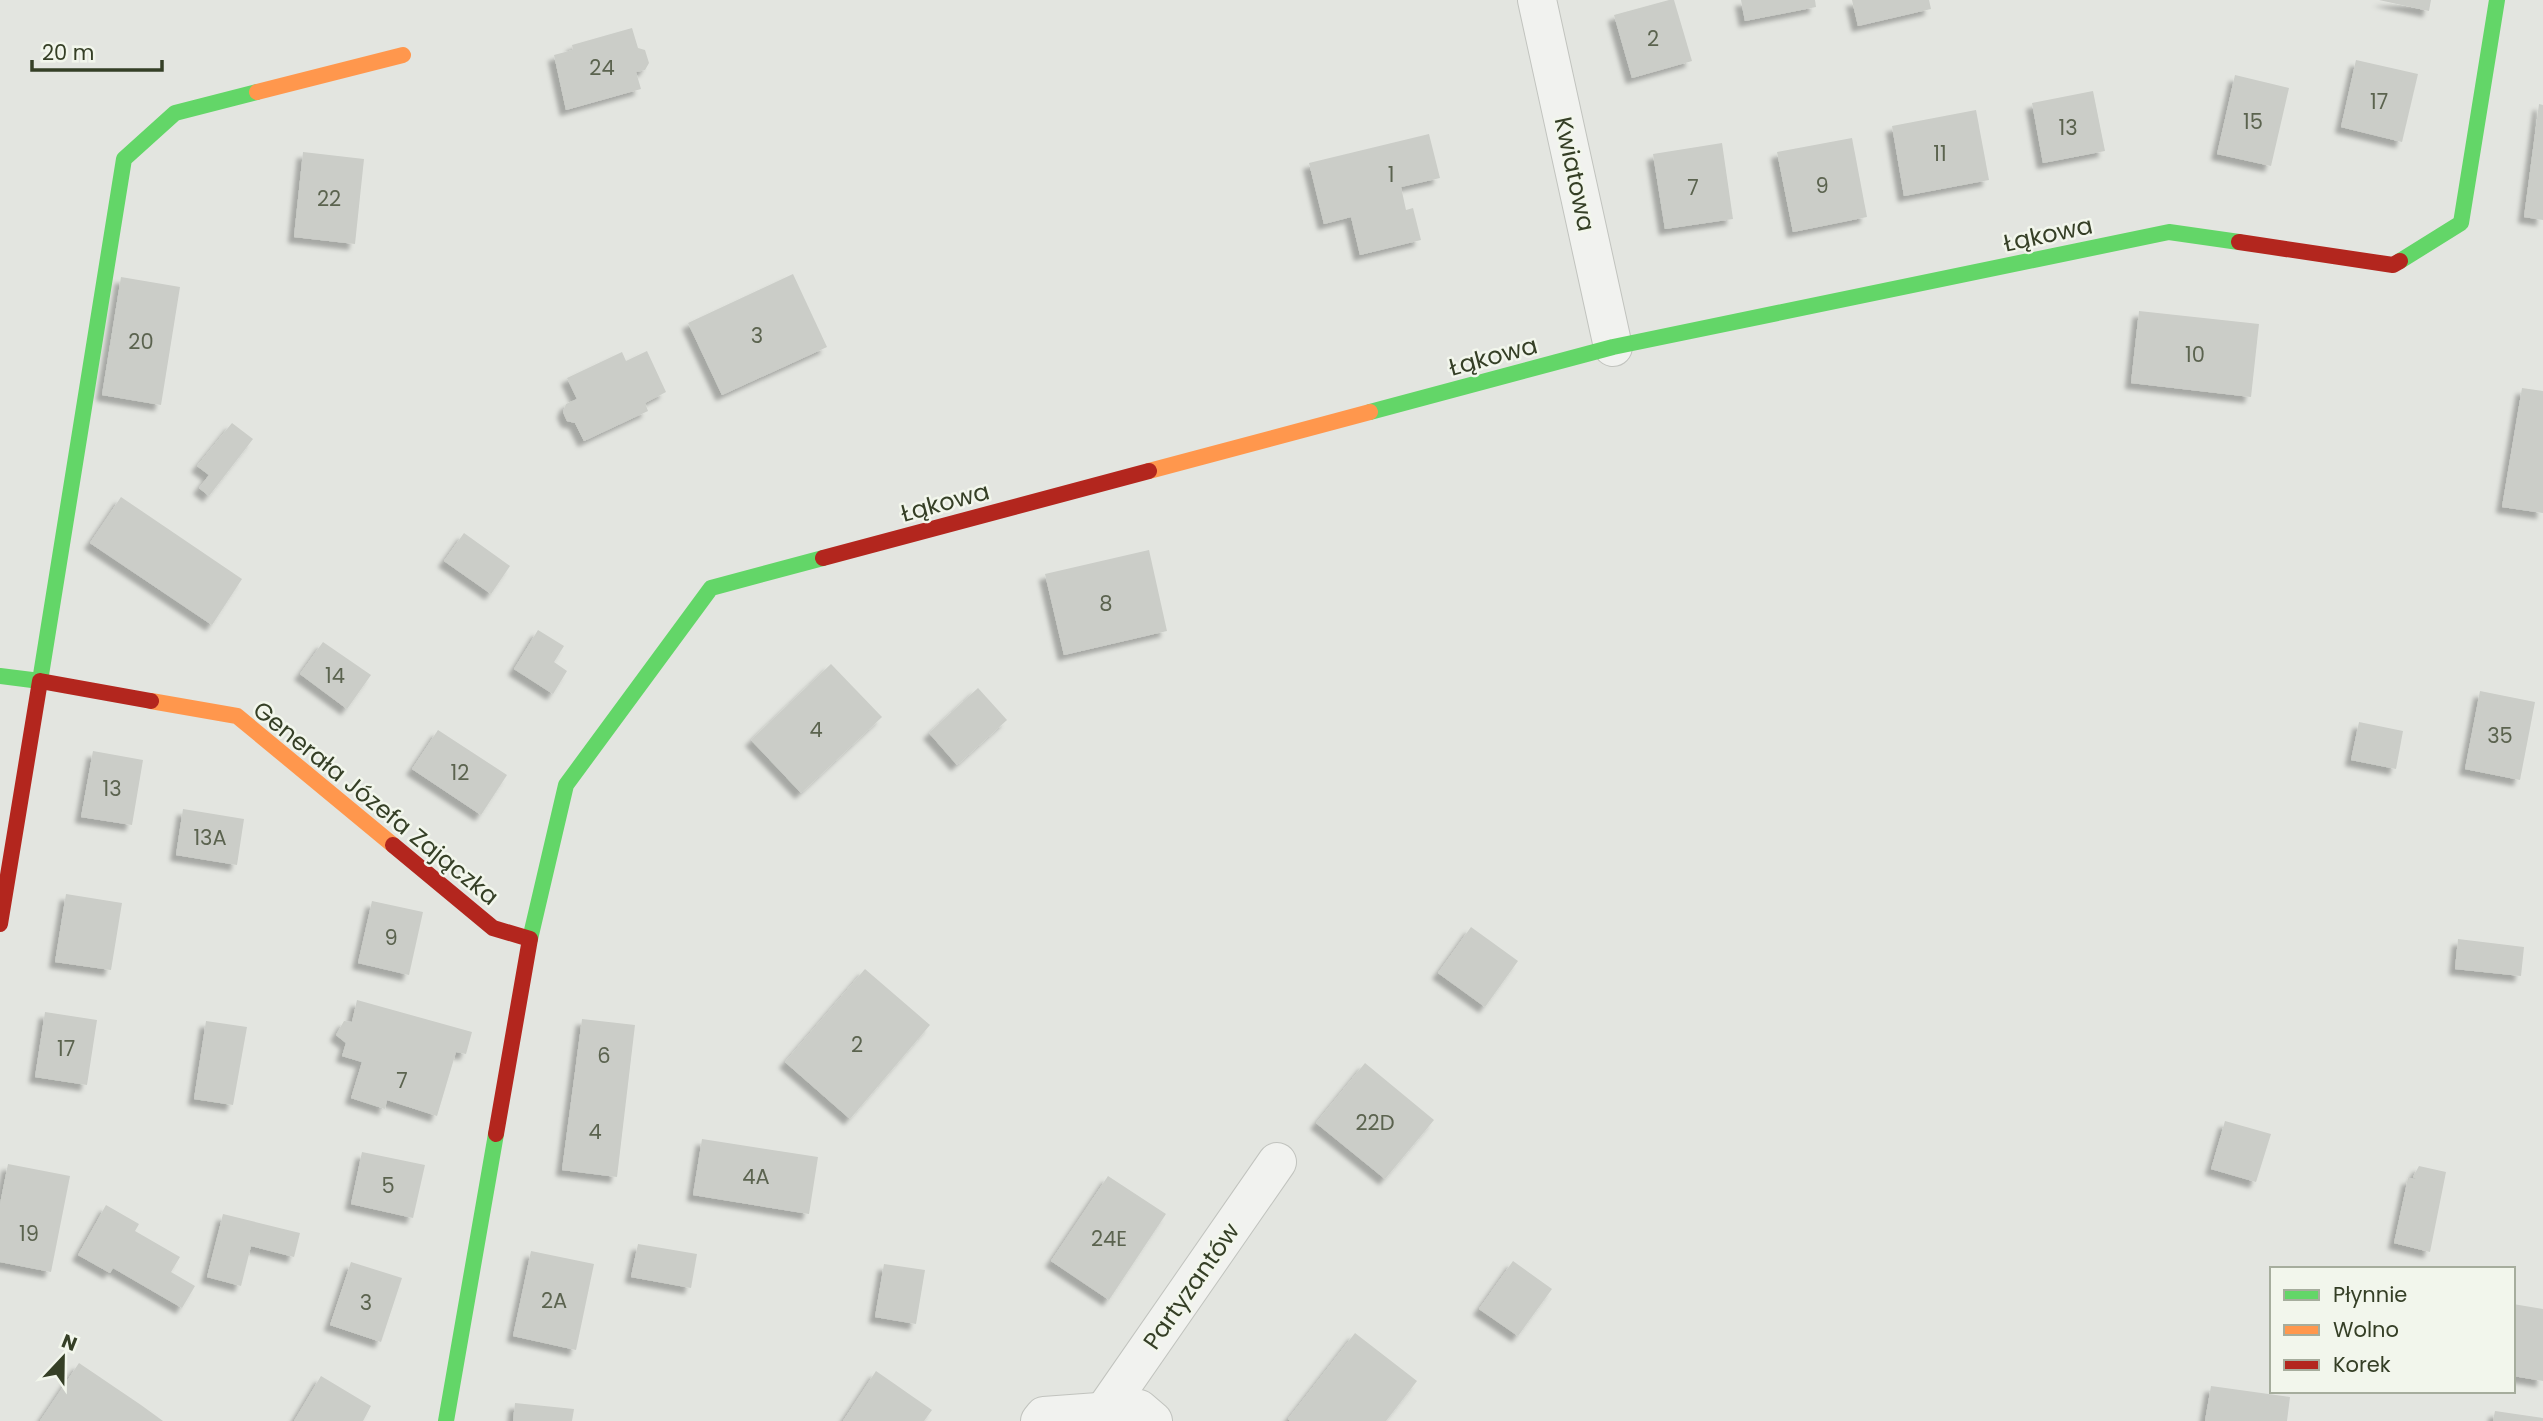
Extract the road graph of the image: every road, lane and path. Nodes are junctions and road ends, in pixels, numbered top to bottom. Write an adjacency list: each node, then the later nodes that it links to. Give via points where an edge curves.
1 (1537, 0): 4 (street, Kwiatowa)
2 (2497, 0): 4 (street, Łąkowa, via 2461,223 2393,265 2169,232)
3 (402, 55): 6 (street, via 175,113 124,159)
4 (1613, 347): 8 (street, Łąkowa, via 712,589 566,785)
5 (0, 676): 6 (street, Generała Józefa Zajączka)
6 (40, 681): 7 (street); 8 (street, Generała Józefa Zajączka, via 237,716 493,928)
7 (0, 924)
8 (530, 939): 11 (street)
9 (1277, 1162): 10 (street, Partyzantów)
10 (1104, 1410): 12 (street, via 1044,1416); 13 (street, via 1139,1409)
11 (446, 1421)
12 (1040, 1421)
13 (1153, 1421)

